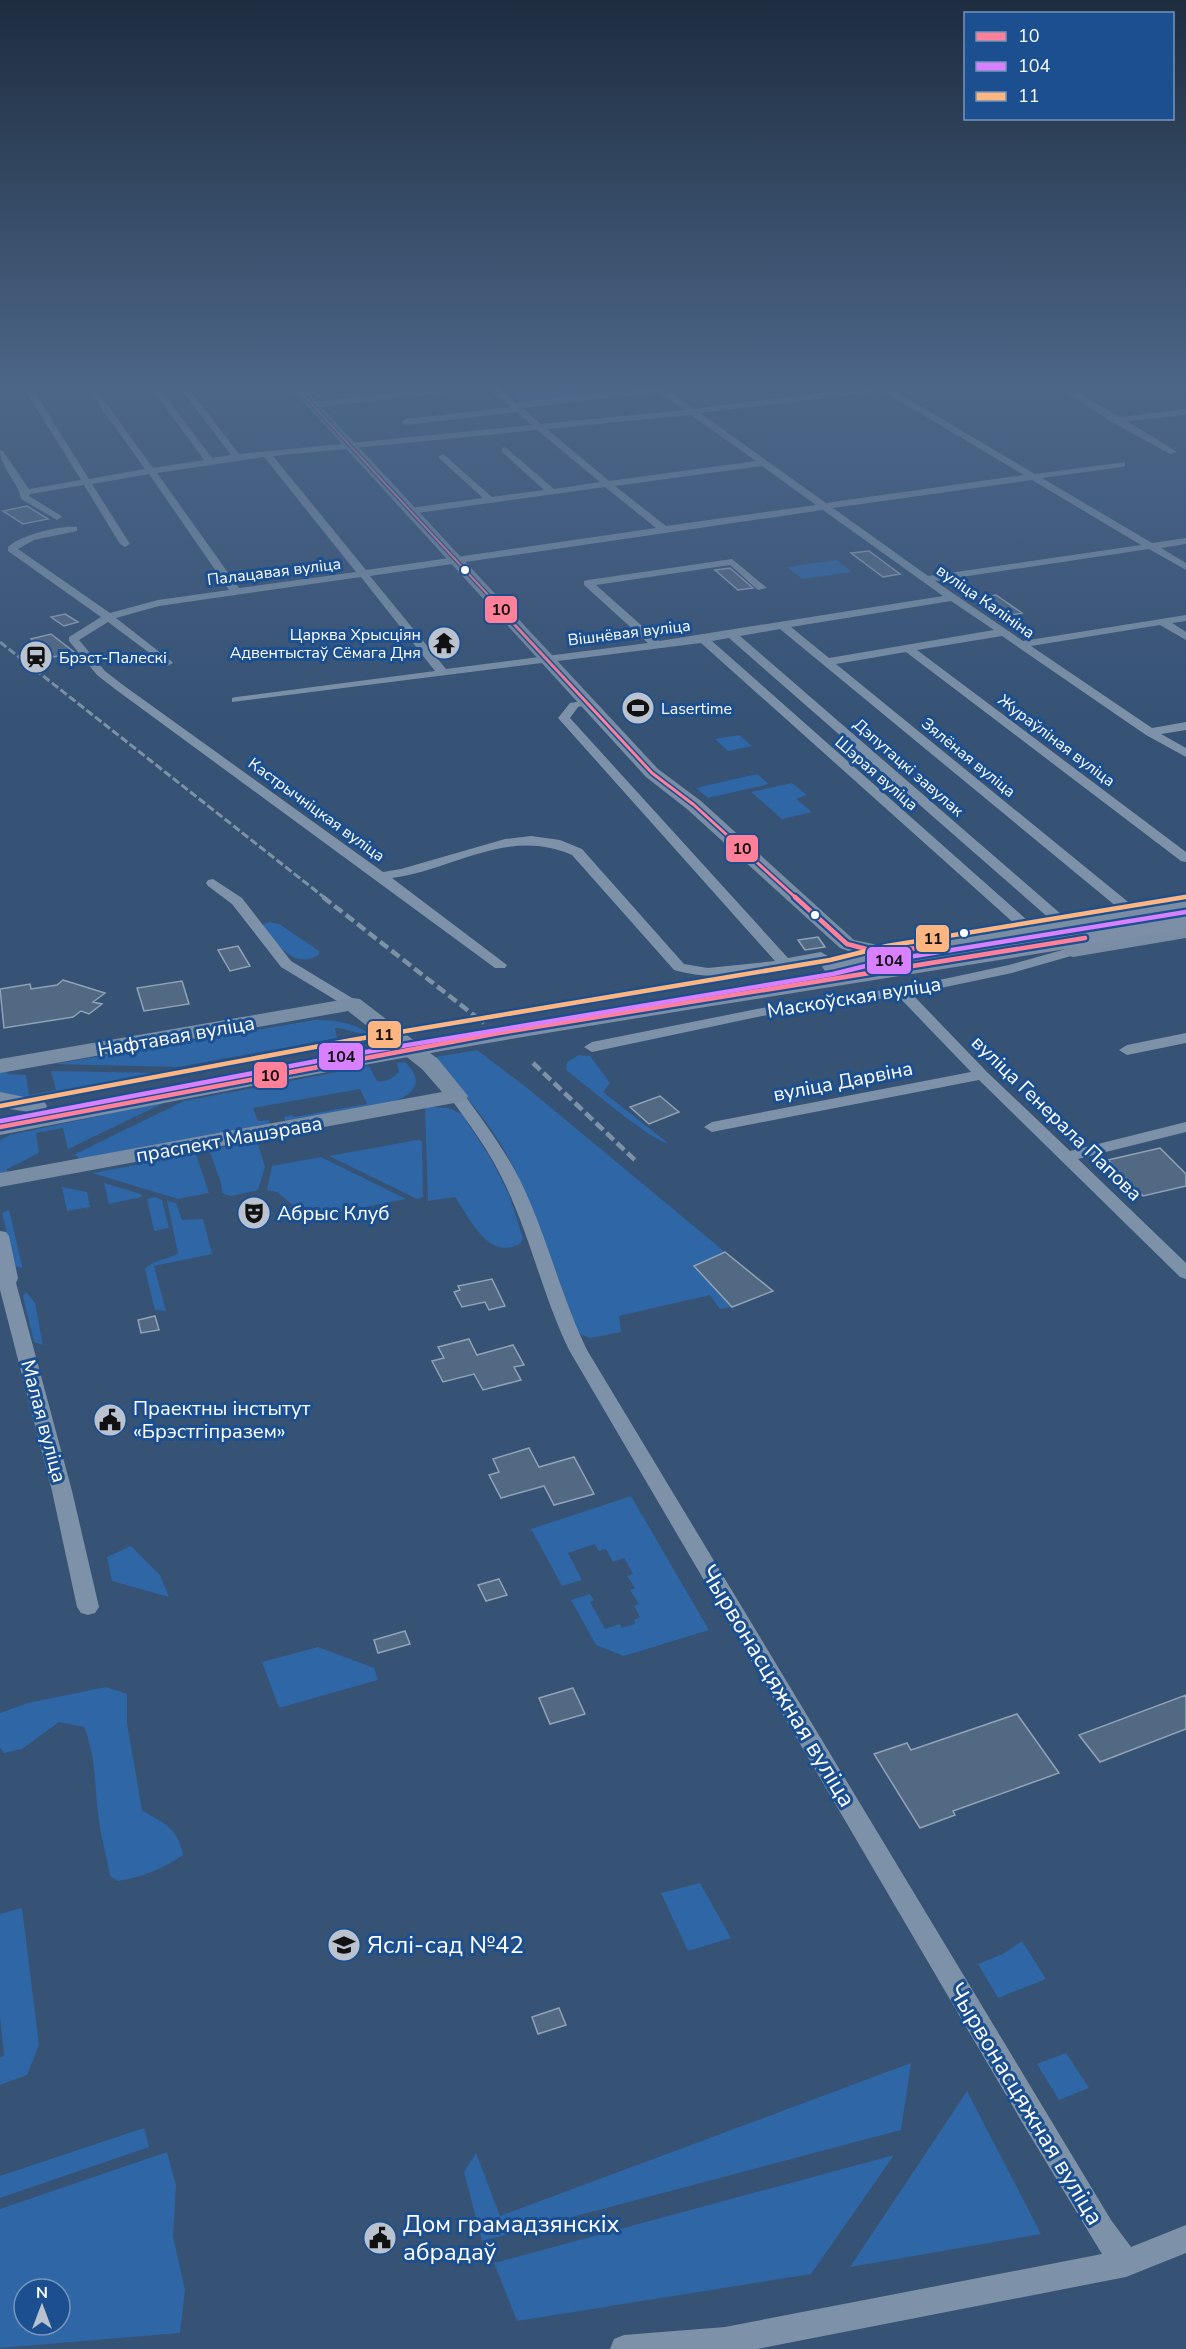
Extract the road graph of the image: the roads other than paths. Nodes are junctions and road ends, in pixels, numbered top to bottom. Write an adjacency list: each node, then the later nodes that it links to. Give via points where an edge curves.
1 (25, 495): 15 (street)
2 (95, 495): 19 (street)
3 (167, 495): 26 (street)
4 (299, 495): 23 (street)
5 (395, 495): 14 (street)
6 (484, 495): 12 (street)
7 (526, 495): 12 (street)
8 (621, 495): 17 (street)
9 (809, 495): 13 (street, вуліца Калініна)
10 (907, 495): 13 (street, Палацавая вуліца)
11 (1063, 495): 20 (street)
12 (490, 500): 14 (street)
13 (825, 506): 17 (street, Палацавая вуліца); 24 (street, вуліца Калініна)
14 (410, 511): 21 (street)
15 (57, 517)
16 (74, 529): 28 (street, via 31,539 12,549)
17 (664, 529): 21 (street, Палацавая вуліца)
18 (1186, 541): 20 (street)
19 (125, 544)
20 (1151, 546): 22 (street); 24 (street)
21 (459, 558): 23 (street, Палацавая вуліца); 39 (street)
22 (1186, 567)
23 (363, 574): 26 (street, Палацавая вуліца); 42 (street)
24 (926, 579): 27 (street, вуліца Калініна)
25 (762, 588): 37 (street, via 732,562 588,584)
26 (236, 592): 28 (street, Палацавая вуліца, via 158,603)
27 (954, 597): 31 (street, Вішнёвая вуліца); 32 (street, вуліца Калініна)
28 (108, 617): 41 (street); 49 (street, Кастрычніцкая вуліца, via 73,639 101,673)
29 (1186, 618): 30 (street)
30 (1162, 622): 34 (street); 36 (street)
31 (783, 626): 33 (street, Вішнёвая вуліца); 40 (street, Зялёная вуліца)
32 (1004, 632): 36 (street, вуліца Калініна); 38 (street)
33 (732, 634): 35 (street, Вішнёвая вуліца); 57 (street, Дэпутацкі завулак)
34 (1186, 637)
35 (703, 639): 37 (street, Вішнёвая вуліца); 55 (street, Шэрая вуліца)
36 (1022, 644): 46 (street, вуліца Калініна)
37 (657, 645): 39 (street, Вішнёвая вуліца)
38 (908, 648): 40 (street); 48 (street, Жураўліная вуліца)
39 (547, 658): 42 (street, Вішнёвая вуліца); 44 (street)
40 (826, 662): 53 (street, Зялёная вуліца)
41 (167, 663)
42 (442, 672): 43 (street, Вішнёвая вуліца)
43 (236, 700)
44 (586, 702): 58 (street, via 652,773 694,805); 60 (street, via 574,705 564,718)
45 (1186, 726): 46 (street)
46 (1150, 732): 47 (street, вуліца Калініна)
47 (1186, 753)
48 (1186, 858)
49 (380, 876): 60 (street, Кастрычніцкая вуліца, via 500,844 565,845 577,852 679,967 705,973); 62 (street)
50 (213, 883): 64 (street, via 237,900 286,964)
51 (1186, 904): 53 (street, Маскоўская вуліца)
52 (1186, 912): 57 (main road, Маскоўская вуліца)
53 (1133, 913): 57 (street, Маскоўская вуліца)
54 (1186, 922): 57 (main road, Маскоўская вуліца)
55 (1030, 930): 57 (street, Маскоўская вуліца); 59 (street, Маскоўская вуліца)
56 (1186, 933): 57 (street, Маскоўская вуліца)
57 (1084, 935): 61 (main road, Маскоўская вуліца); 63 (street, Маскоўская вуліца, via 1012,969); 65 (main road, Маскоўская вуліца, via 961,961)
58 (847, 944): 59 (street); 61 (street, via 843,957)
59 (888, 953): 61 (street, Маскоўская вуліца)
60 (784, 962): 61 (street, Кастрычніцкая вуліца)
61 (826, 962): 65 (main road, Маскоўская вуліца)
62 (500, 965)
63 (901, 991): 67 (street, Маскоўская вуліца, via 762,1012); 70 (street, вуліца Генерала Папова)
64 (352, 1004): 69 (street, Нафтавая вуліца); 71 (street, via 430,1064)
65 (567, 1016): 73 (main road, Маскоўская вуліца, via 358,1052)
66 (1186, 1038): 68 (street)
67 (592, 1047)
68 (1127, 1050)
69 (0, 1066)
70 (982, 1075): 75 (street, вуліца Дарвіна); 76 (street, вуліца Генерала Папова)
71 (457, 1096): 77 (street, праспект Машэрава); 82 (street, Чырвонасцяжная вуліца, via 502,1161 551,1290 579,1350 941,1964 1101,2230)
72 (0, 1099): 73 (street, via 11,1103)
73 (12, 1121)
74 (1186, 1127): 76 (street)
75 (712, 1128)
76 (1066, 1157): 79 (street, вуліца Генерала Папова)
77 (0, 1180)
78 (0, 1236): 80 (street, Малая вуліца, via 7,1283)
79 (1186, 1274)
80 (88, 1607)
81 (1186, 2239): 82 (street)
82 (1126, 2263): 83 (street, via 725,2341)
83 (624, 2349)

